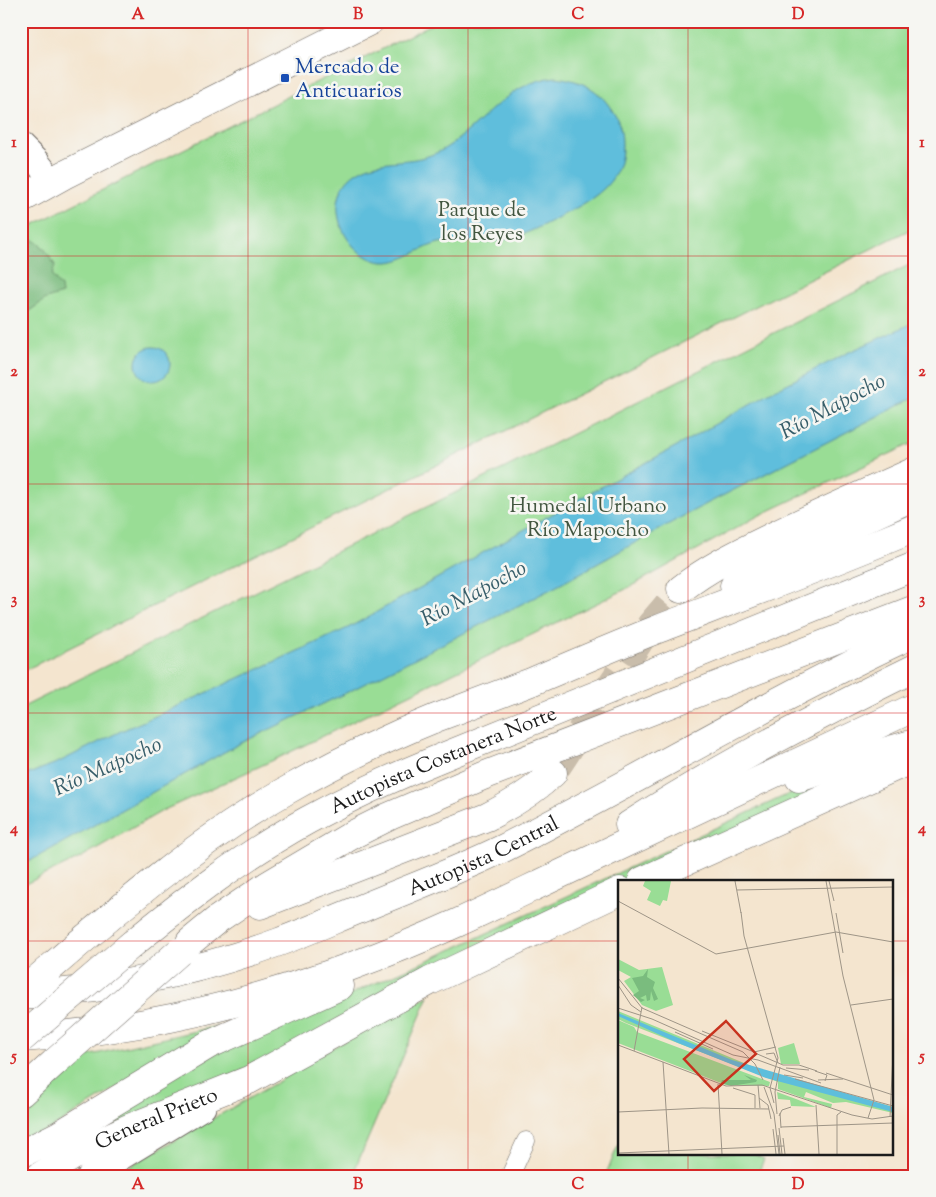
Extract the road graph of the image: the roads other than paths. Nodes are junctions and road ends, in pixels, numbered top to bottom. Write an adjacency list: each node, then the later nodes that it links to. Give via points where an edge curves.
1 (370, 21): 3 (main road)
2 (21, 146): 3 (main road)
3 (52, 181): 4 (main road)
4 (21, 200)
5 (915, 471): 9 (main road, via 743,551 699,575)
6 (915, 496): 11 (main road, via 818,540)
7 (915, 528): 11 (main road, Autopista Costanera Norte)
8 (915, 566): 25 (main road, Autopista Costanera Norte, bridge, via 423,765 308,820 191,897)
9 (681, 589)
10 (915, 609): 23 (main road, via 484,776 390,816 268,885)
11 (656, 630): 24 (main road, Autopista Costanera Norte, via 402,732 283,792 188,854)
12 (915, 633): 21 (main road, Autopista Central, via 776,702 615,791 501,849)
13 (915, 668): 19 (main road, via 724,767)
14 (915, 707): 17 (main road)
15 (915, 743): 17 (main road)
16 (915, 758): 18 (main road)
17 (684, 816): 19 (main road)
18 (644, 880)
19 (526, 890): 22 (main road)
20 (618, 892): 26 (main road, General Prieto, via 430,981)
21 (340, 917): 23 (main road, via 512,818 530,804 554,770 539,786 486,817 269,901); 24 (main road, Autopista Central, via 270,945 175,972 92,988)
22 (456, 924): 25 (main road, via 368,960 242,1001 102,1031); 29 (main road, via 347,983 208,1045)
23 (184, 947): 27 (main road, bridge)
24 (21, 994)
25 (21, 1039)
26 (248, 1080): 30 (main road, General Prieto, via 90,1146); 31 (main road)
27 (21, 1093)
28 (526, 1141): 32 (street)
29 (21, 1154)
30 (40, 1176)
31 (90, 1176)
32 (510, 1176)

